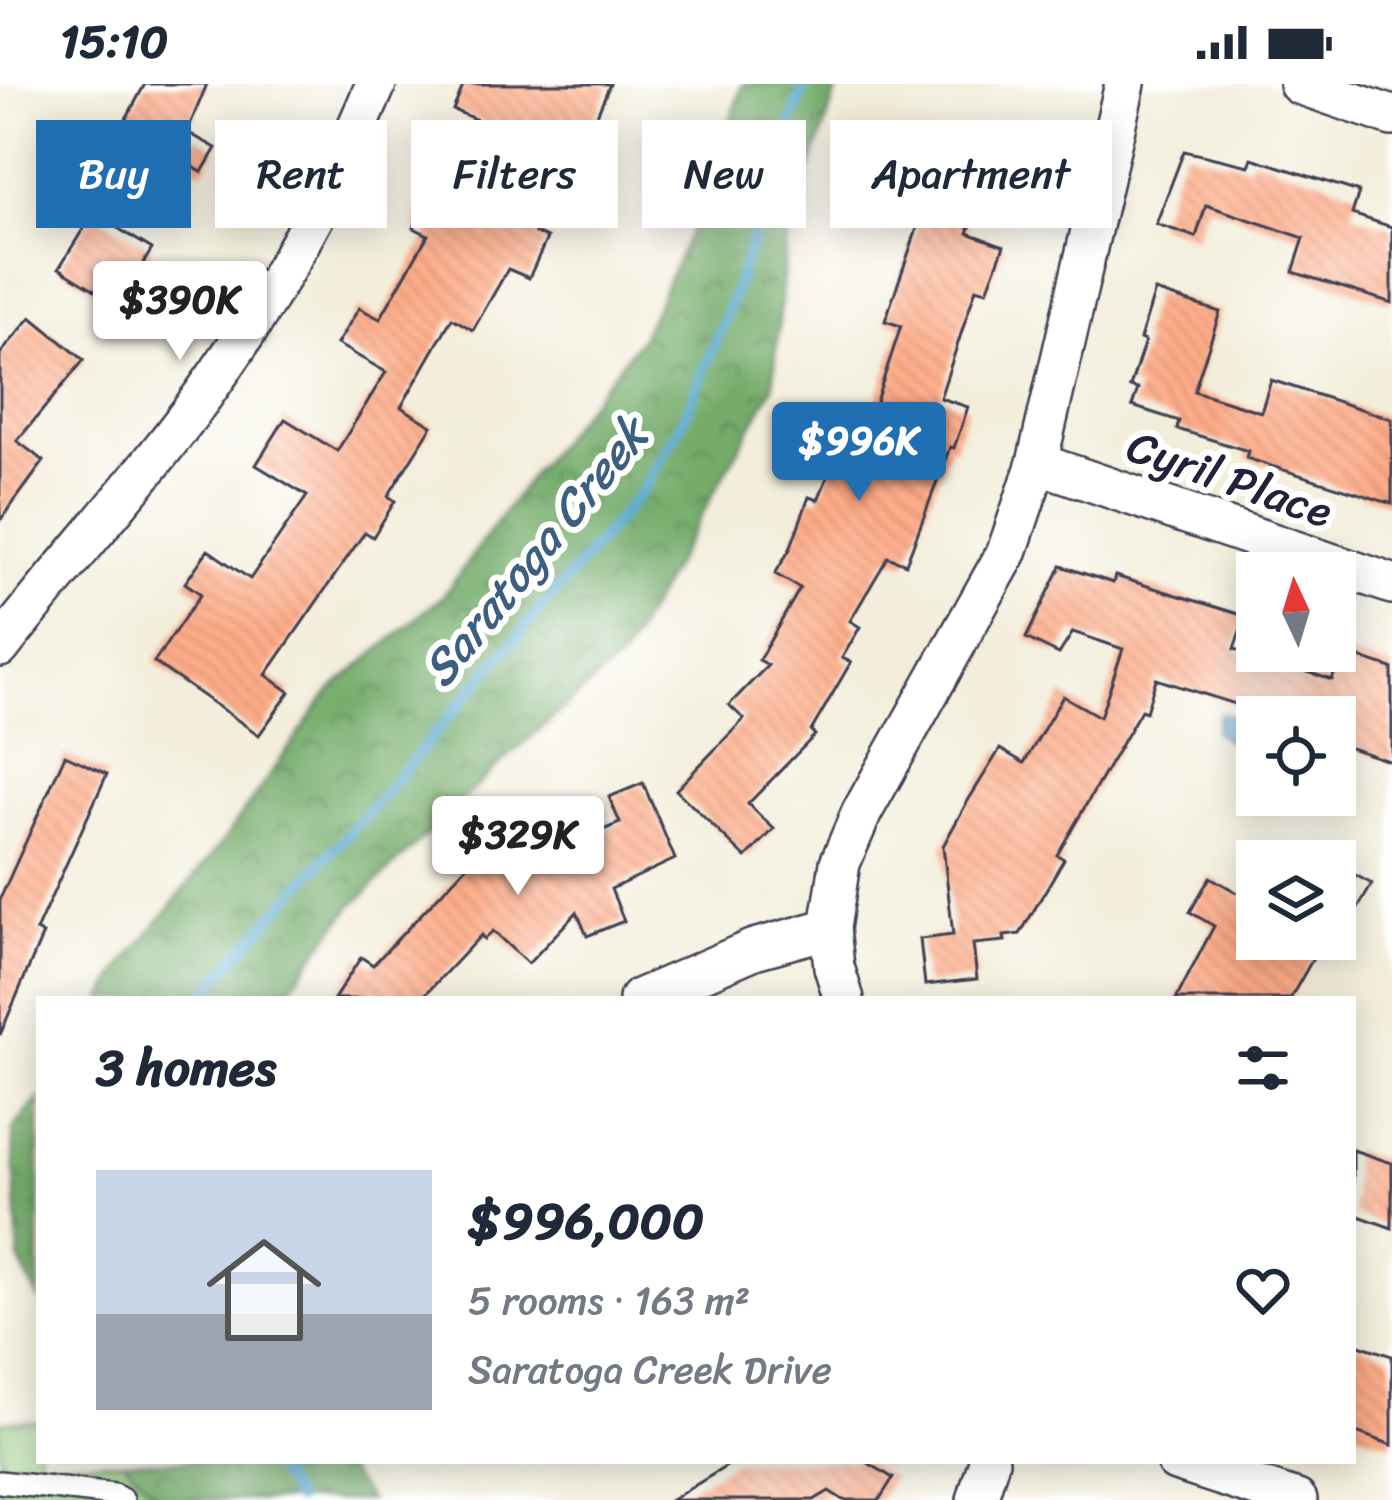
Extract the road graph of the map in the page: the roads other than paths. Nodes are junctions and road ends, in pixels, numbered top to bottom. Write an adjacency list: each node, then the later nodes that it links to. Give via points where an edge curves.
1 (376, 84): 7 (street, via 346,157 217,377)
2 (1125, 84): 5 (street)
3 (1299, 84): 4 (street)
4 (1392, 116)
5 (1037, 463): 6 (street, Cyril Place); 8 (street, via 1007,552 862,812 840,863)
6 (1392, 584)
7 (0, 647)
8 (830, 928): 9 (street, via 754,949); 10 (street)
9 (646, 996)
10 (843, 996)
11 (988, 1464): 15 (street)
12 (1185, 1464): 16 (street)
13 (0, 1483): 14 (lane)
14 (123, 1500)
15 (977, 1500)
16 (1297, 1500)

